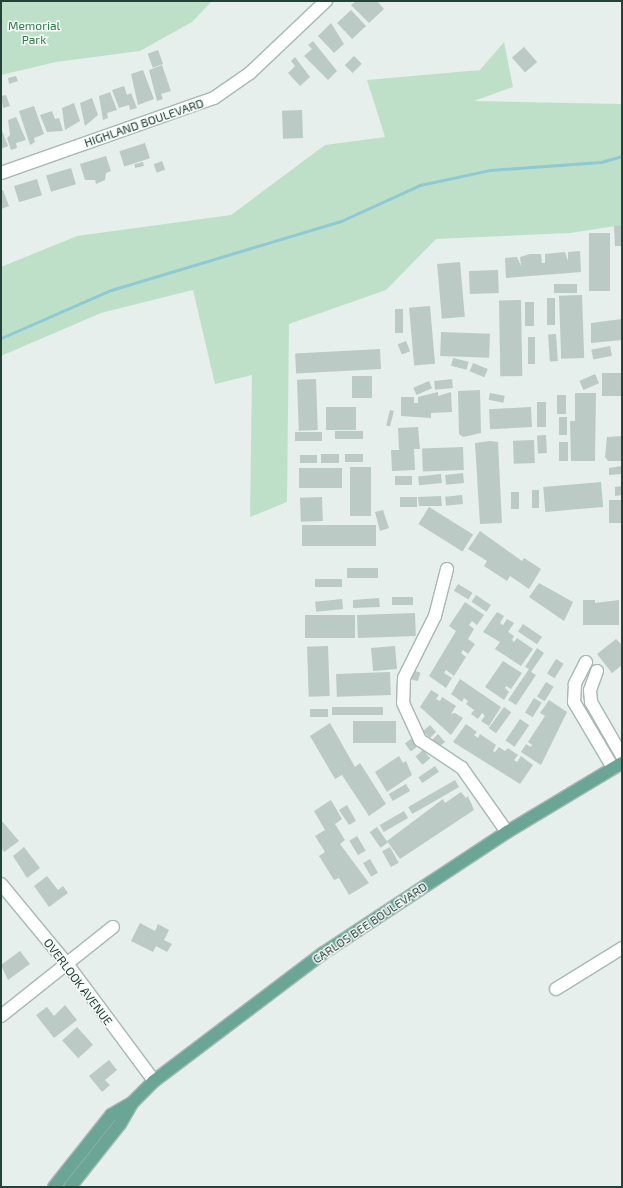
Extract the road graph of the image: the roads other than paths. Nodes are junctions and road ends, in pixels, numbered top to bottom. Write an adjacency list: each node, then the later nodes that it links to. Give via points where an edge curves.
1 (326, 1): 2 (street, HIGHLAND BOULEVARD, via 250,73 214,98)
2 (1, 173)
3 (447, 569): 8 (street, via 435,616 404,678 403,703 420,740 462,768)
4 (586, 662): 7 (street, via 575,684 574,702)
5 (597, 671): 6 (street, via 590,690 591,702)
6 (622, 756)
7 (618, 766): 8 (main road, CARLOS BEE BOULEVARD)
8 (507, 832): 15 (main road, CARLOS BEE BOULEVARD, via 367,922)
9 (1, 884): 12 (street, OVERLOOK AVENUE)
10 (113, 927): 12 (street)
11 (622, 948): 13 (street)
12 (68, 965): 14 (street); 15 (street, OVERLOOK AVENUE)
13 (556, 989)
14 (1, 1016)
15 (154, 1081): 16 (main road, CARLOS BEE BOULEVARD)
16 (132, 1103): 17 (main road, CARLOS BEE BOULEVARD, via 110,1115); 18 (main road, CARLOS BEE BOULEVARD, via 120,1124)
17 (54, 1187)
18 (70, 1187)

